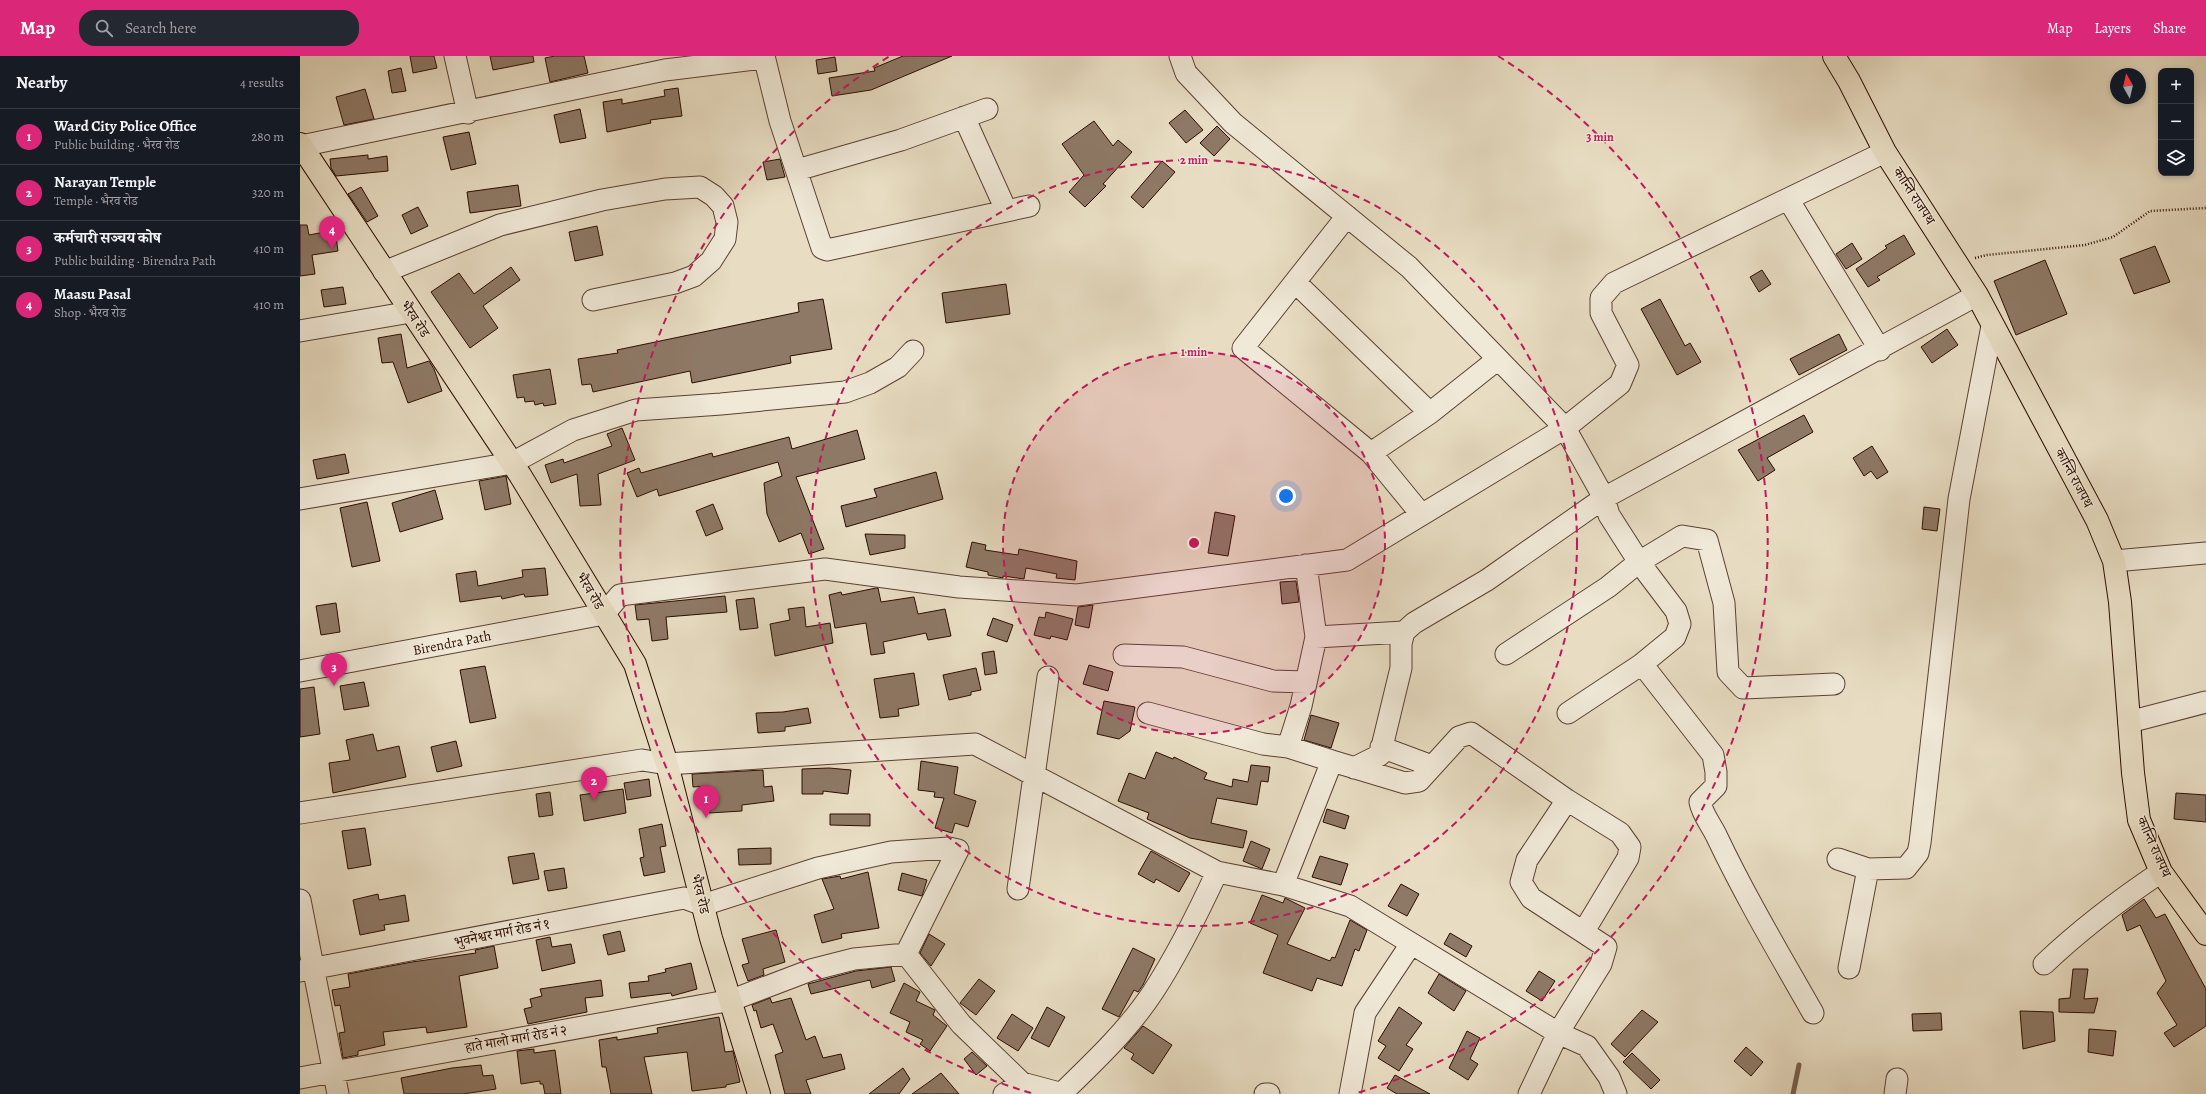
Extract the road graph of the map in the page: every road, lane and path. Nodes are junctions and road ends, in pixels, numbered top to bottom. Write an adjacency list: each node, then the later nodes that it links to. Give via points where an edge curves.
1 (455, 56): 6 (street)
2 (1180, 56): 15 (street, via 1186,73 1233,123)
3 (1834, 56): 9 (main road, कान्ति राजपथ)
4 (764, 57): 6 (street, via 665,70); 10 (street, via 780,121)
5 (987, 109): 7 (street)
6 (468, 113): 8 (street)
7 (964, 117): 10 (street, via 901,140); 14 (street)
8 (301, 145): 17 (main road, भैरव रोड)
9 (1885, 152): 11 (street); 16 (main road, कान्ति राजपथ)
10 (797, 170): 14 (street, via 822,248 827,250)
11 (1788, 199): 24 (street); 28 (street, via 1614,283 1602,298 1601,313 1628,365 1620,384)
12 (1029, 206): 14 (street)
13 (2206, 208): 16 (path, via 2150,211 2113,236 2085,245 1987,255)
14 (1006, 210)
15 (1347, 216): 18 (street); 26 (street, via 1409,267)
16 (1957, 263): 19 (main road, कान्ति राजपथ)
17 (384, 272): 20 (street, via 500,225 602,200 665,189 700,187 723,206 727,222 725,239 711,261 694,276 675,283); 21 (main road, भैरव रोड)
18 (1295, 282): 27 (street); 29 (street, via 1243,348)
19 (1976, 295): 22 (main road, कान्ति राजपथ); 24 (street)
20 (593, 300)
21 (411, 312): 23 (street); 30 (main road, भैरव रोड)
22 (1992, 326): 35 (main road, कान्ति राजपथ, via 2096,520); 62 (street, via 1958,499 1918,854 1906,868)
23 (300, 331)
24 (1880, 350): 31 (street)
25 (913, 351): 30 (street, via 898,367 870,383 845,392 636,410 573,430)
26 (1498, 359): 27 (street); 28 (street)
27 (1430, 414): 29 (street)
28 (1565, 428): 31 (street); 33 (street)
29 (1371, 453): 33 (street)
30 (512, 463): 32 (street); 38 (main road, भैरव रोड)
31 (1604, 498): 36 (street, via 1609,516); 39 (street, via 1487,580 1414,623)
32 (300, 499)
33 (1421, 514): 37 (street, via 1347,560)
34 (2206, 553): 35 (street)
35 (2114, 561): 51 (main road, कान्ति राजपथ, via 2120,602)
36 (1639, 562): 41 (street, via 1608,588); 43 (street, via 1676,611 1680,624 1675,637); 47 (street, via 1682,536 1707,540 1724,603 1728,672 1743,688)
37 (1306, 565): 38 (street, via 1077,595 959,587 825,570 620,595); 40 (street)
38 (604, 614): 44 (street, Birendra Path); 55 (main road, भैरव रोड, via 635,664)
39 (1404, 632): 40 (street); 53 (street, via 1400,644 1402,668)
40 (1316, 637): 46 (street)
41 (1506, 654)
42 (1124, 655): 46 (street, via 1184,657 1273,681)
43 (1642, 664): 50 (street); 77 (street, via 1713,755 1716,786 1700,802 1701,810 1710,821 1744,891)
44 (300, 671)
45 (1048, 677): 58 (street)
46 (1306, 682): 52 (street)
47 (1834, 684)
48 (2206, 702): 51 (street)
49 (1148, 713): 52 (street, via 1263,744)
50 (1568, 713)
51 (2129, 722): 64 (main road, कान्ति राजपथ, via 2139,820)
52 (1288, 747): 54 (street)
53 (1381, 747): 56 (street); 57 (street, via 1380,755)
54 (1332, 761): 57 (street); 65 (street)
55 (667, 764): 58 (street, via 975,744); 60 (street, via 642,760); 68 (main road, भैरव रोड)
56 (1432, 766): 57 (street, via 1419,781 1405,783); 59 (street, via 1459,737 1471,732)
57 (1354, 768)
58 (1036, 776): 63 (street); 66 (street)
59 (1567, 800): 69 (street, via 1620,833 1630,847 1628,858); 69 (street, via 1527,860 1521,882 1531,898)
60 (300, 813)
61 (1838, 859): 62 (street)
62 (1868, 869): 74 (street)
63 (1217, 872): 65 (street); 85 (street, via 1190,931 1152,993 1110,1046)
64 (2161, 872): 70 (main road, कान्ति राजपथ); 73 (street, via 2075,934)
65 (1283, 885): 71 (street, via 1350,906)
66 (1018, 889)
67 (300, 900): 75 (street)
68 (702, 905): 72 (street, via 832,865 891,852 949,848 958,850); 75 (street, भुवनेश्वर मार्ग रोड नं १, via 684,898); 76 (main road, भैरव रोड)
69 (1584, 931): 78 (street, via 1606,947 1601,964)
70 (2206, 934)
71 (1411, 944): 78 (street); 88 (street, via 1365,1013)
72 (906, 954): 76 (street, हाते मालो मार्ग रोड नं २, via 854,959 811,970); 81 (street, via 961,1024)
73 (2044, 964)
74 (1848, 968)
75 (307, 970): 79 (street)
76 (732, 1000): 79 (street, हाते मालो मार्ग रोड नं २); 83 (main road, भैरव रोड)
77 (1813, 1013)
78 (1558, 1034): 89 (street); 90 (street, via 1587,1046 1609,1077)
79 (334, 1071): 80 (street, हाते मालो मार्ग रोड नं २); 82 (street)
80 (300, 1078)
81 (1022, 1083): 84 (street); 85 (street)
82 (338, 1094)
83 (759, 1094)
84 (1004, 1094)
85 (1062, 1094)
86 (1265, 1094): 87 (street)
87 (1269, 1094)
88 (1350, 1094)
89 (1529, 1094)
90 (1616, 1094)

